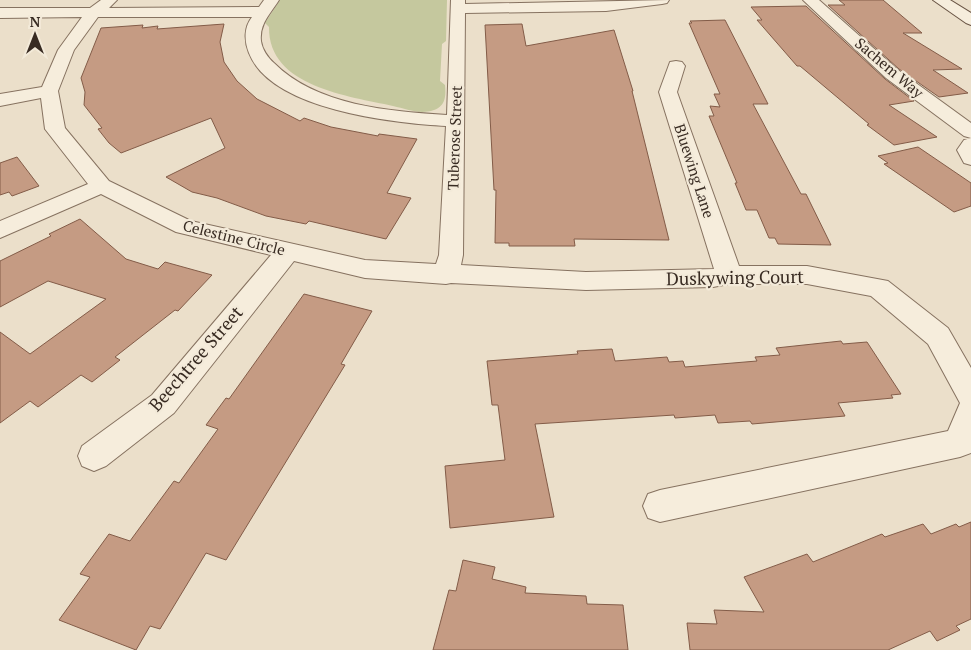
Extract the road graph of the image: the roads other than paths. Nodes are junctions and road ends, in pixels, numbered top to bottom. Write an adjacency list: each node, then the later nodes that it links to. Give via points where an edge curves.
1 (662, 0): 4 (street, via 606,7)
2 (810, 0): 13 (street, Sachem Way, via 892,74)
3 (940, 0): 8 (street)
4 (458, 5): 12 (street, Tuberose Street)
5 (101, 6): 6 (street); 7 (street); 10 (street, via 66,50)
6 (266, 6): 12 (street, via 251,37 255,54 288,84 316,97 359,110 411,119)
7 (0, 14)
8 (971, 20)
9 (676, 66): 20 (street, Bluewing Lane, via 668,92)
10 (49, 91): 11 (street); 16 (street, Celestine Circle, via 54,129)
11 (0, 100)
12 (456, 121): 19 (street, Tuberose Street, via 451,255)
13 (971, 132)
14 (971, 144): 15 (street, via 967,150)
15 (971, 159)
16 (101, 186): 17 (street); 18 (street, Celestine Circle, via 184,227)
17 (0, 230)
18 (288, 252): 19 (street, Celestine Circle, via 365,269); 23 (street, Beechtree Street, via 163,404)
19 (446, 274): 20 (street, Duskywing Court, via 586,281)
20 (729, 275): 21 (street, Duskywing Court, via 807,275 879,288 938,336)
21 (971, 395)
22 (971, 412): 24 (street, via 960,442)
23 (94, 456)
24 (660, 506)

